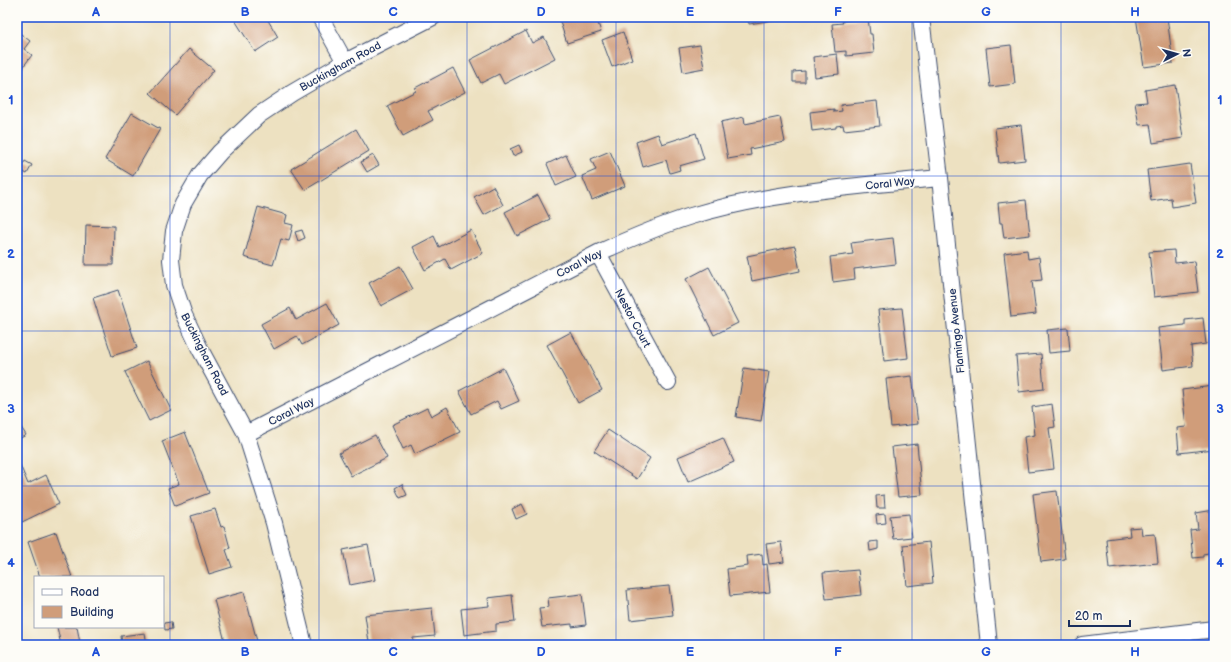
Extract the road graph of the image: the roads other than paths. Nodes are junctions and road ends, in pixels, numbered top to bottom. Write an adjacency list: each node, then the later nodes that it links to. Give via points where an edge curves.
1 (320, 17): 4 (street)
2 (433, 17): 4 (street, Buckingham Road)
3 (921, 17): 5 (street, Flamingo Avenue)
4 (345, 62): 8 (street, Buckingham Road, via 259,115 220,152 200,175 183,204 174,231 171,260 174,286 184,315)
5 (940, 178): 6 (street, Coral Way, via 750,201 692,216 643,233); 11 (street, Flamingo Avenue)
6 (598, 253): 7 (street, Nestor Court); 8 (street, Coral Way)
7 (668, 382)
8 (246, 434): 10 (street, Buckingham Road, via 274,523)
9 (1214, 629): 12 (street)
10 (304, 645)
11 (989, 645)
12 (1082, 645)

